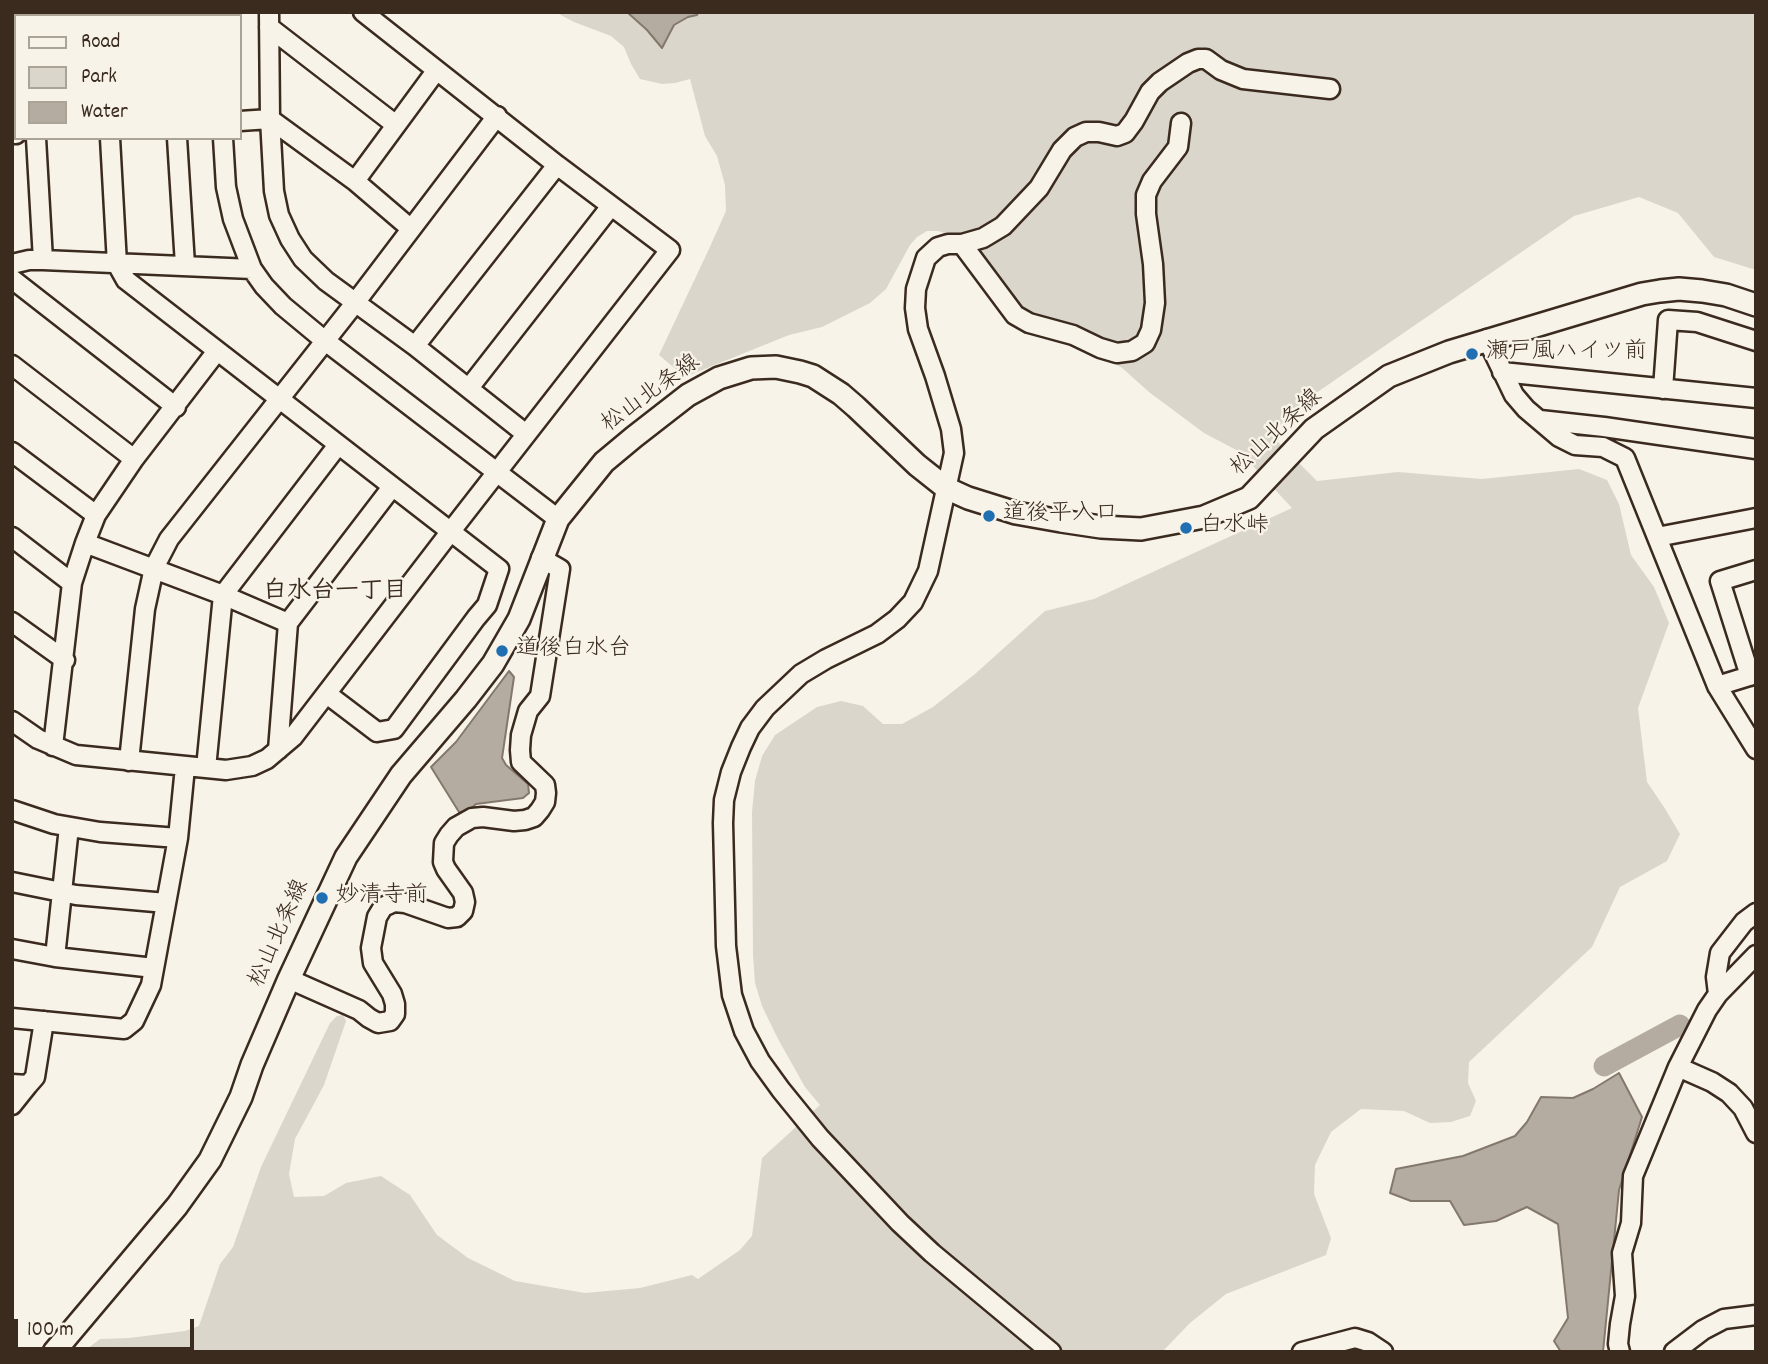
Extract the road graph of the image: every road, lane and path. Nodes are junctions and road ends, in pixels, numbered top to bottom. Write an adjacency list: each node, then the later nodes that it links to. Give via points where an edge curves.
1 (363, 12): 3 (street)
2 (269, 20): 6 (street); 9 (street)
3 (436, 71): 5 (street); 9 (street)
4 (1330, 89): 18 (street, via 1243,79 1206,59 1188,63 1150,92 1125,133 1086,132 1074,137 1039,188 1003,226)
5 (497, 116): 14 (street); 17 (street)
6 (270, 119): 7 (street); 15 (street); 25 (street, via 274,191 290,239 303,259)
7 (242, 121)
8 (1181, 123): 18 (street, via 1178,147 1146,195 1155,303 1151,330 1144,343 1132,351 1100,348 1015,315)
9 (397, 125): 15 (street)
10 (36, 140): 19 (street)
11 (110, 140): 21 (street)
12 (177, 140): 22 (street)
13 (223, 140): 23 (street, via 226,187)
14 (557, 164): 16 (street); 30 (street)
15 (355, 181): 17 (street)
16 (611, 206): 34 (street); 40 (street, via 670,250)
17 (410, 228): 25 (street)
18 (962, 244): 49 (street, via 938,247 926,258 916,289 918,329 951,429 954,453)
19 (43, 260): 20 (street); 21 (street)
20 (12, 264)
21 (117, 264): 22 (street); 31 (street, via 126,280)
22 (185, 265): 23 (street)
23 (252, 269): 27 (street, via 283,306)
24 (12, 279): 38 (street)
25 (355, 303): 27 (street); 30 (street)
26 (1756, 305): 28 (main road, 松山北条線, via 1726,295 1679,289 1642,293)
27 (324, 340): 37 (street); 47 (street)
28 (1487, 340): 33 (street); 49 (main road, 松山北条線, via 1389,376 1314,429 1249,498 1204,517 1141,529 1101,527 1016,513)
29 (1756, 341): 35 (street, via 1698,322 1668,320)
30 (415, 346): 34 (street)
31 (217, 351): 37 (street); 38 (street)
32 (12, 365): 45 (street)
33 (1502, 372): 35 (street); 39 (street, via 1514,395)
34 (469, 388): 40 (street)
35 (1663, 389): 36 (street)
36 (1756, 398)
37 (278, 399): 42 (street); 58 (street, via 169,539)
38 (176, 407): 45 (street)
39 (1540, 420): 41 (street); 55 (street, via 1575,445 1603,447 1625,458)
40 (526, 434): 47 (street)
41 (1727, 444): 43 (street); 46 (street)
42 (338, 445): 48 (street); 61 (street)
43 (1756, 449)
44 (12, 452): 50 (street)
45 (134, 460): 50 (street)
46 (1756, 461)
47 (496, 472): 52 (street); 53 (street)
48 (392, 487): 53 (street); 63 (street)
49 (946, 488): 52 (main road, 松山北条線, via 826,383 789,369 751,368 688,395 634,437 604,462); 96 (street, via 928,571 913,602 877,634 801,674 750,727 724,800 728,969 736,1012 749,1041 820,1138 932,1253)
50 (96, 515): 56 (street)
51 (1756, 518): 55 (street)
52 (558, 519): 57 (main road, 松山北条線)
53 (450, 531): 67 (street); 67 (street, via 499,569 487,605 394,729 377,732)
54 (12, 537): 60 (street)
55 (1657, 537): 66 (street)
56 (85, 543): 58 (street); 60 (street)
57 (541, 558): 86 (main road, 松山北条線, via 519,619 493,664 401,775 346,858); 86 (street, via 560,569 540,696 528,711 520,750 521,762 545,785 545,802 534,817 514,821 472,818 449,835 443,862 465,902 457,917 439,916 405,903 383,907 371,948 373,963 395,1004 396,1014 390,1021 378,1023)
58 (153, 568): 61 (street); 72 (street)
59 (1756, 570): 65 (street, via 1720,581)
60 (72, 583): 64 (street)
61 (223, 595): 63 (street); 74 (street)
62 (12, 622): 64 (street)
63 (288, 623): 71 (street)
64 (65, 660): 69 (street)
65 (1753, 675): 66 (street)
66 (1717, 686): 70 (street)
67 (327, 694): 71 (street)
68 (15, 730): 69 (street)
69 (53, 746): 72 (street, via 76,755)
70 (1756, 749)
71 (278, 750): 74 (street, via 252,765)
72 (129, 761): 73 (street)
73 (185, 767): 74 (street); 77 (street)
74 (206, 768)
75 (12, 810): 76 (street)
76 (69, 827): 77 (street); 79 (street)
77 (177, 838): 80 (street)
78 (12, 883): 79 (street)
79 (62, 892): 80 (street); 84 (street)
80 (166, 903): 85 (street)
81 (1756, 913): 87 (street, via 1720,953)
82 (12, 949): 84 (street)
83 (1756, 955): 87 (street)
84 (55, 957): 85 (street)
85 (154, 968): 89 (street, via 134,1021 124,1030)
86 (289, 979): 95 (main road, 松山北条線, via 210,1160)
87 (1718, 995): 90 (street)
88 (12, 1018): 89 (street)
89 (44, 1021): 91 (street, via 35,1077)
90 (1678, 1067): 93 (street, via 1729,1093); 99 (street, via 1633,1176 1630,1223 1622,1254 1625,1296)
91 (20, 1085): 92 (street)
92 (12, 1105)
93 (1756, 1133)
94 (1756, 1315): 100 (street, via 1724,1319)
95 (54, 1352)
96 (1051, 1352)
97 (1302, 1352): 98 (street, via 1355,1338)
98 (1383, 1352)
99 (1620, 1352)
100 (1674, 1352)

